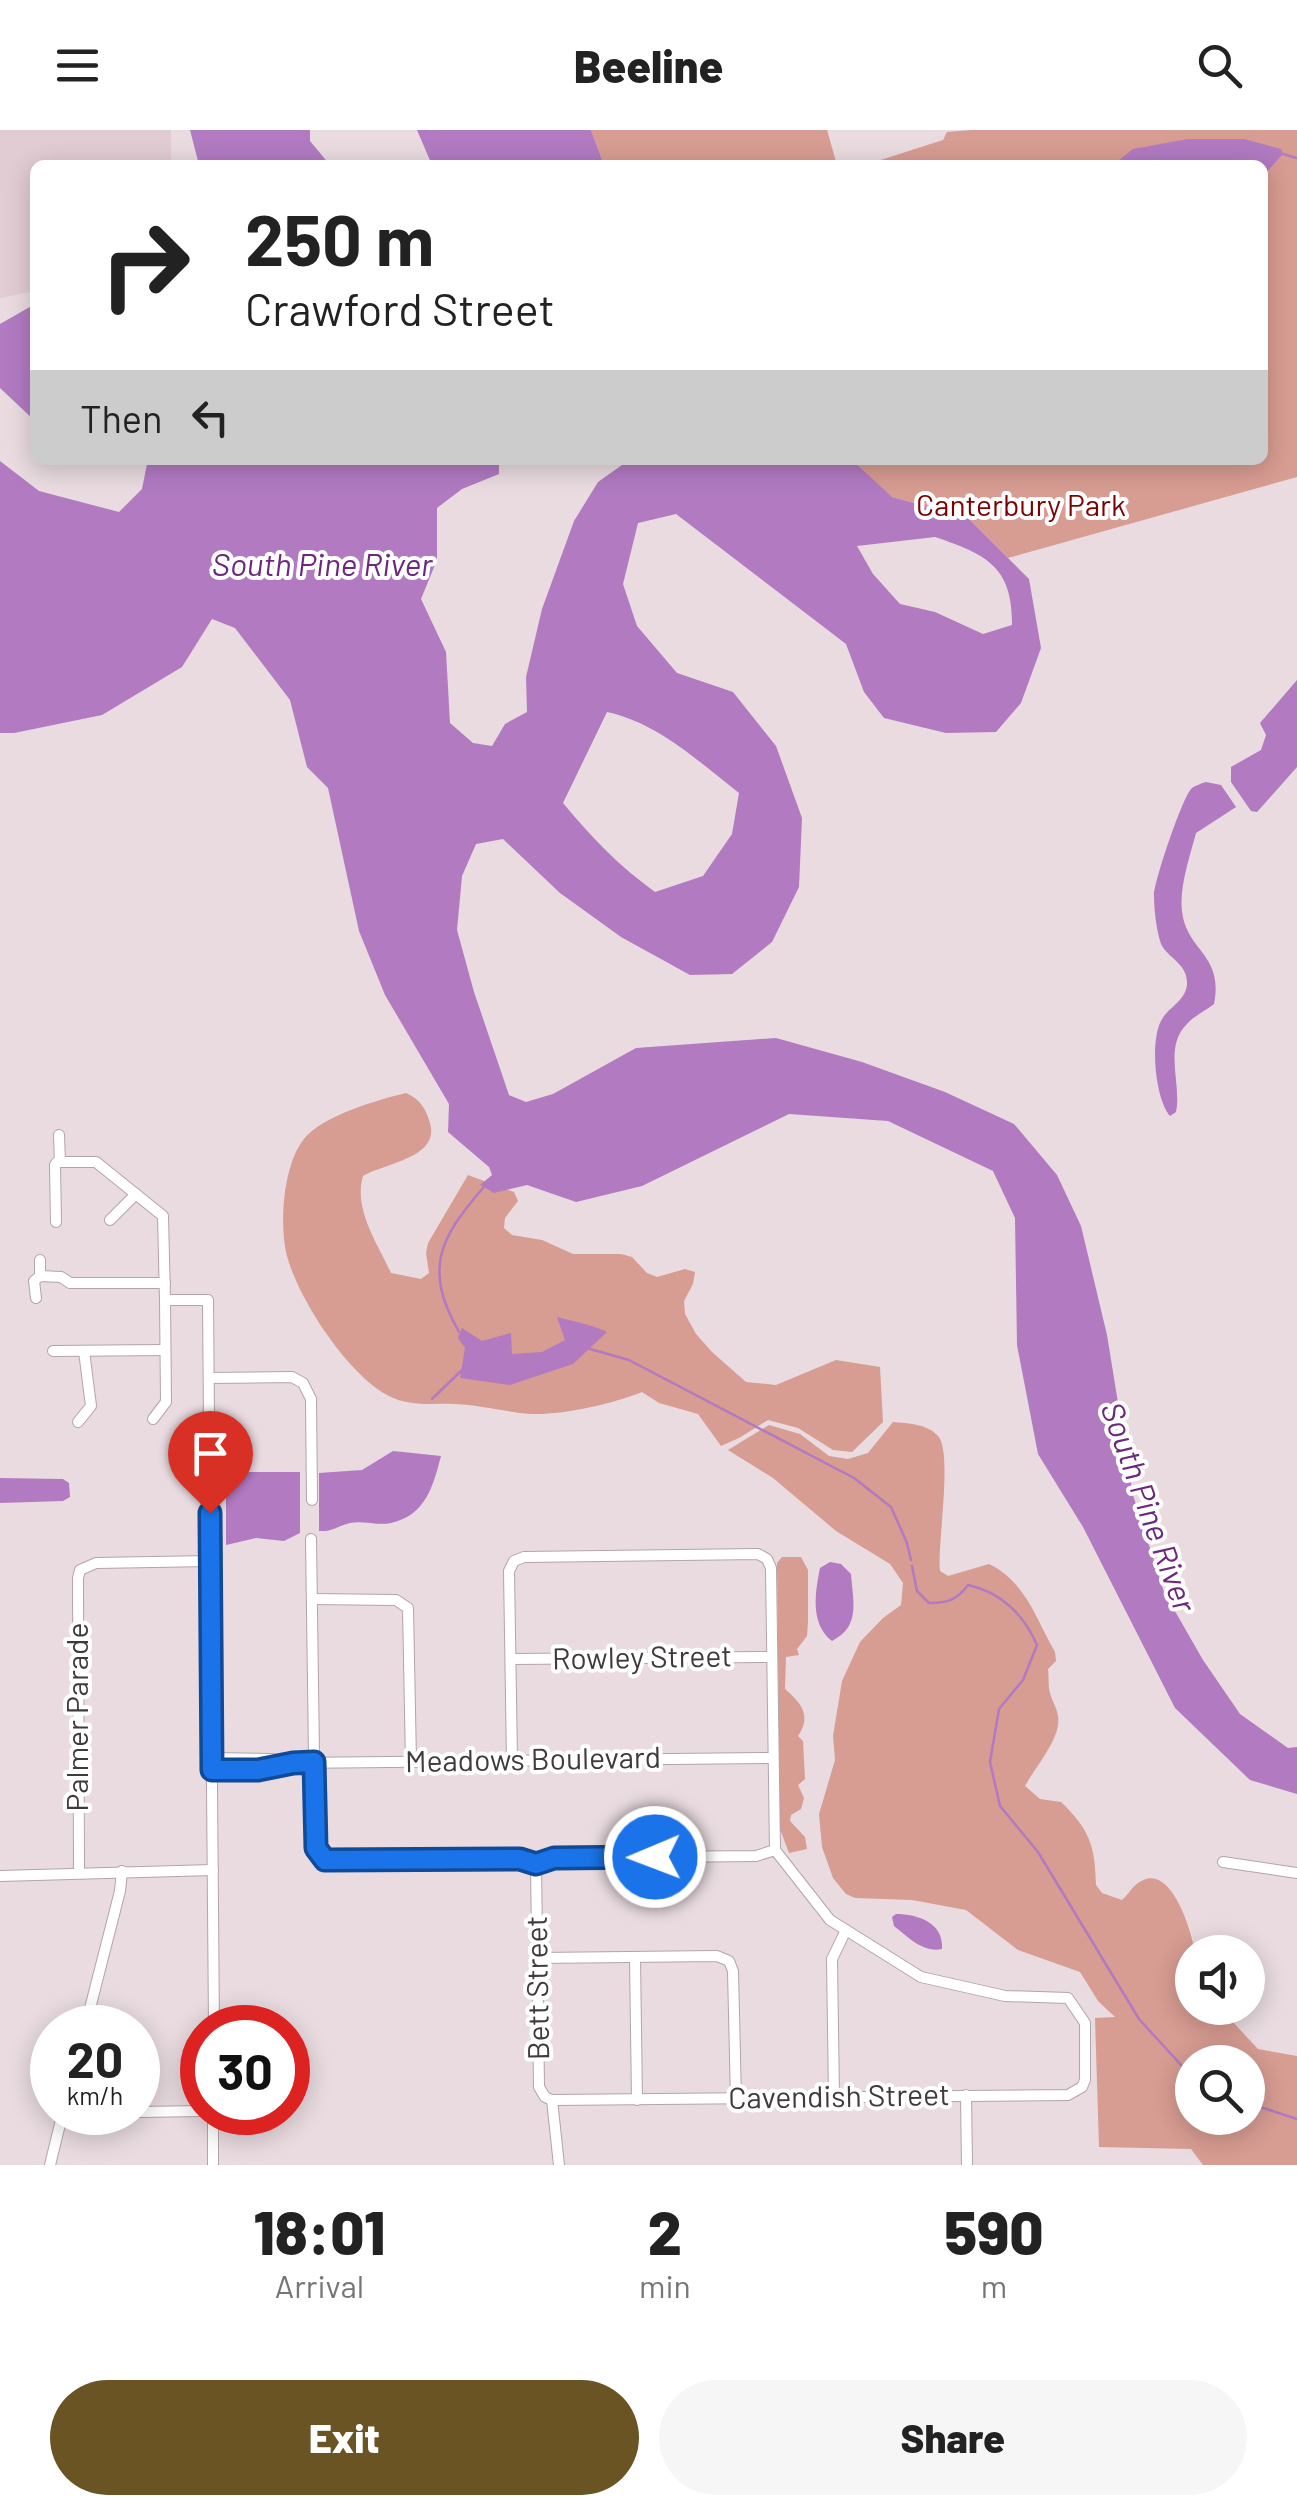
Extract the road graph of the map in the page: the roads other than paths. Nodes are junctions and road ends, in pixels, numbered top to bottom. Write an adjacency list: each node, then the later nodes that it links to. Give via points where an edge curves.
1 (58, 1135): 2 (street)
2 (60, 1162): 3 (street, via 96,1162); 5 (street)
3 (136, 1194): 4 (street); 8 (street, via 163,1216)
4 (110, 1220)
5 (56, 1222)
6 (40, 1260): 7 (street)
7 (40, 1276): 8 (street, via 70,1283); 9 (street)
8 (164, 1283): 10 (street)
9 (36, 1298)
10 (165, 1300): 11 (street); 14 (street, via 208,1300)
11 (166, 1350): 13 (street); 15 (street, via 166,1402)
12 (53, 1351): 13 (street)
13 (84, 1351): 16 (street, via 91,1406)
14 (209, 1378): 17 (street, via 304,1382 311,1399); 19 (street)
15 (153, 1419)
16 (78, 1422)
17 (312, 1500)
18 (311, 1539): 20 (street)
19 (210, 1561): 27 (street); 32 (street, Palmer Parade, via 86,1565 78,1578)
20 (312, 1600): 25 (street); 26 (street, via 396,1600 408,1608)
21 (772, 1656): 22 (street, Rowley Street); 22 (street, via 767,1559 643,1555 514,1560); 23 (street)
22 (511, 1660): 24 (street)
23 (773, 1758): 24 (street, Meadows Boulevard); 28 (street)
24 (512, 1760): 26 (street, Meadows Boulevard)
25 (314, 1762): 26 (street, Meadows Boulevard); 27 (street, Meadows Boulevard); 30 (street, via 316,1848 325,1860)
26 (411, 1762)
27 (212, 1764): 31 (street)
28 (776, 1850): 30 (street); 36 (street, via 825,1914)
29 (1224, 1862): 34 (street)
30 (536, 1864): 37 (street, Bett Street)
31 (213, 1870): 33 (street); 40 (street)
32 (79, 1872): 33 (street); 35 (street)
33 (122, 1872): 39 (street)
34 (1297, 1874)
35 (0, 1876)
36 (846, 1930): 41 (street, Cavendish Street, via 934,1982 1075,2004 1085,2047 1085,2080 1075,2093); 42 (street, via 832,1959)
37 (539, 1958): 38 (street); 44 (street, Bett Street, via 539,2086)
38 (636, 1958): 43 (street, via 729,1961); 45 (street)
39 (91, 2005)
40 (214, 2005)
41 (966, 2095): 42 (street, Cavendish Street); 51 (street)
42 (834, 2097): 43 (street, Cavendish Street)
43 (736, 2099): 45 (street, Cavendish Street)
44 (552, 2100): 45 (street, Cavendish Street); 50 (street, Bett Street)
45 (637, 2100)
46 (58, 2135): 48 (street)
47 (213, 2135): 49 (street)
48 (50, 2165)
49 (214, 2165)
50 (559, 2165)
51 (967, 2165)

